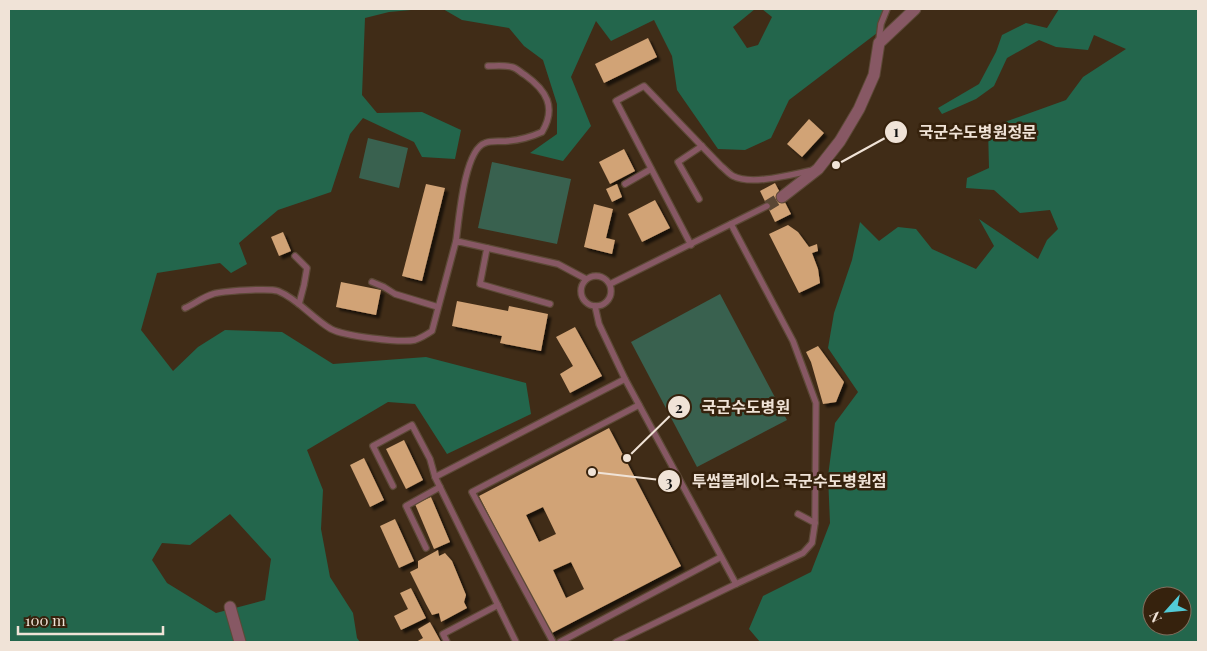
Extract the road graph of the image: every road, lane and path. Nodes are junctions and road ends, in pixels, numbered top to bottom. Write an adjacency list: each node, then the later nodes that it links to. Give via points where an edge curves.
1 (887, 9): 3 (lane)
2 (915, 9): 3 (street)
3 (879, 42): 7 (street, via 874,75 859,109)
4 (488, 66): 13 (lane, via 514,67 536,84 546,95 549,105 547,120 542,132 533,136 486,142 474,151 461,200)
5 (702, 146): 6 (lane, via 644,86 616,101); 7 (lane, via 733,176 744,179); 10 (lane, via 678,162)
6 (652, 169): 8 (lane); 14 (lane)
7 (818, 169): 9 (street)
8 (625, 184)
9 (782, 197)
10 (699, 199)
11 (767, 206): 12 (lane)
12 (731, 224): 14 (lane); 31 (lane, via 793,341 816,403)
13 (456, 240): 15 (lane); 23 (lane)
14 (690, 244): 19 (lane)
15 (487, 248): 17 (lane, via 558,264); 21 (lane, via 480,284)
16 (295, 256): 20 (lane, via 307,268)
17 (586, 279): 19 (lane, via 597,275); 22 (lane, via 580,289 581,295)
18 (372, 282): 23 (lane, via 394,294)
19 (610, 284): 22 (lane, via 609,299)
20 (299, 304): 23 (lane, via 340,332 400,341 413,340 432,331); 24 (lane, via 276,290 224,291)
21 (550, 304)
22 (595, 306): 25 (lane, via 599,324)
23 (438, 307)
24 (185, 308)
25 (625, 380): 26 (lane); 27 (lane)
26 (639, 405): 33 (lane); 40 (lane, via 472,492)
27 (435, 477): 28 (lane, via 430,459 412,425 373,446); 29 (lane)
28 (393, 486)
29 (440, 487): 32 (lane, via 406,506); 35 (lane)
30 (798, 514): 31 (lane)
31 (815, 523): 34 (lane, via 812,543 803,553)
32 (426, 548)
33 (721, 556): 34 (lane); 41 (lane)
34 (736, 584): 42 (lane)
35 (498, 605): 38 (lane, via 443,634); 39 (lane)
36 (230, 607): 37 (street)
37 (240, 642)
38 (447, 642)
39 (516, 642)
40 (553, 642)
41 (560, 642)
42 (616, 642)

